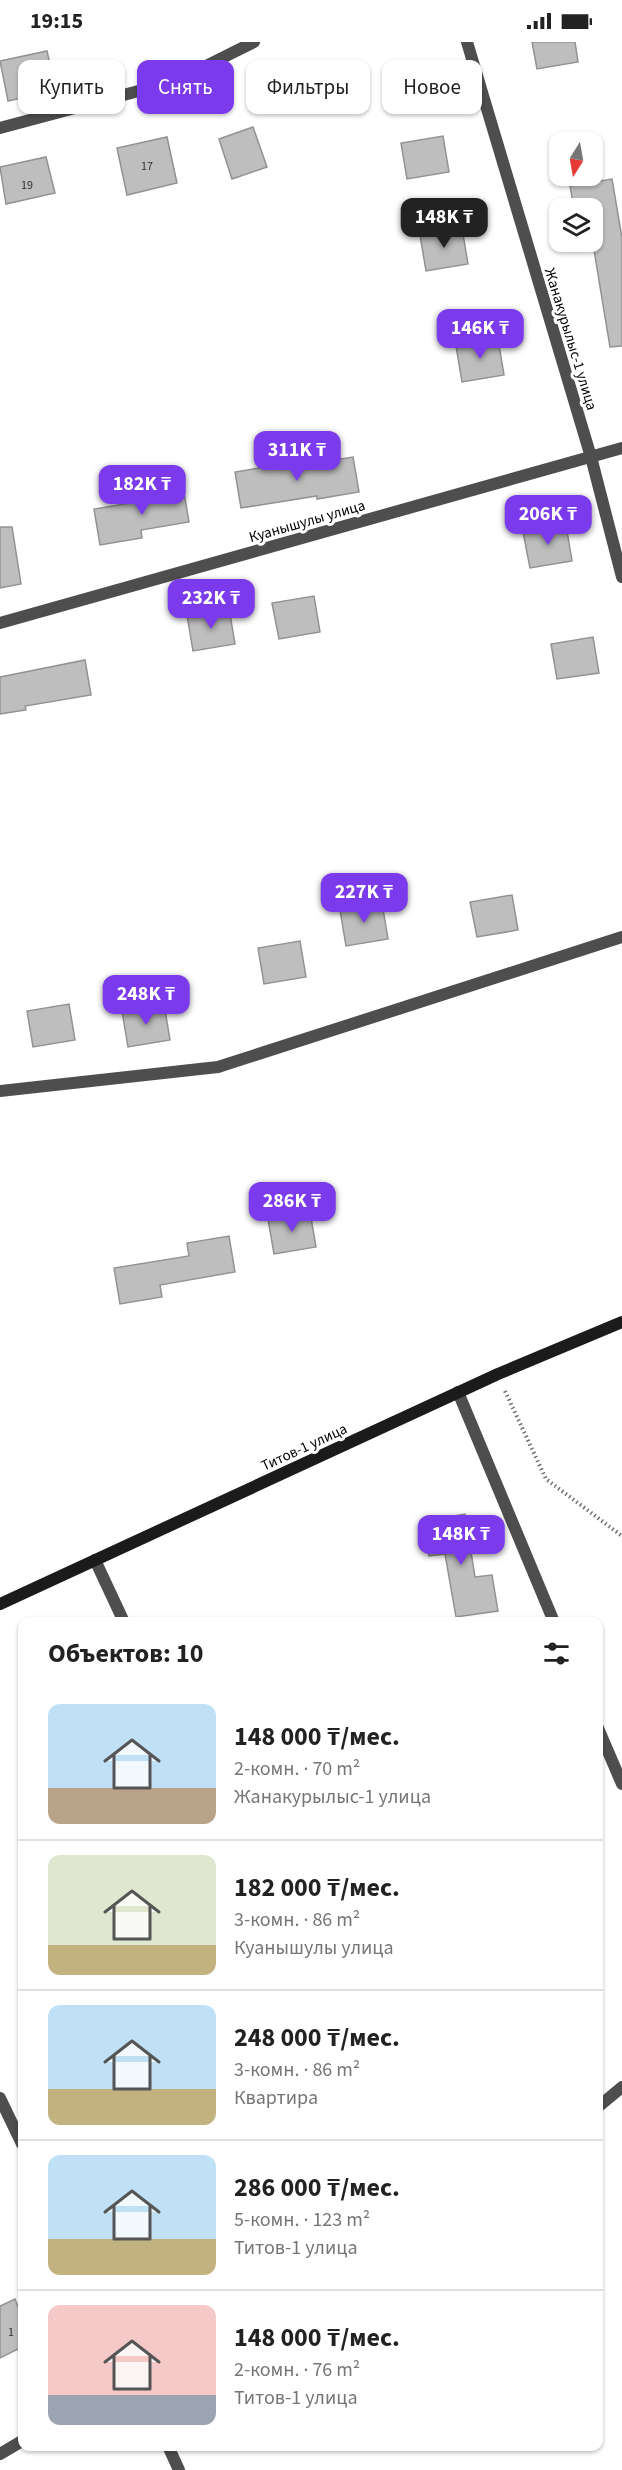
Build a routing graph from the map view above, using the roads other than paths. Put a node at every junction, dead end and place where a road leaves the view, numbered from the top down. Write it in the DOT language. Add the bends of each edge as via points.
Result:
graph roads {
  1 [pos="254,42"];
  2 [pos="467,42"];
  3 [pos="0,128"];
  4 [pos="622,448"];
  5 [pos="591,457"];
  6 [pos="622,577"];
  7 [pos="0,623"];
  8 [pos="622,938"];
  9 [pos="0,1091"];
  10 [pos="622,1322"];
  11 [pos="458,1392"];
  12 [pos="95,1560"];
  13 [pos="1,1601"];
  14 [pos="122,1617"];
  15 [pos="552,1617"];
  16 [pos="603,1740"];
  17 [pos="622,1784"];
  18 [pos="622,2087"];
  19 [pos="0,2098"];
  20 [pos="603,2103"];
  21 [pos="18,2136"];
  22 [pos="18,2443"];
  23 [pos="170,2451"];
  24 [pos="0,2454"];
  25 [pos="179,2470"];
  1 -- 3 [label="street" via="176,81"];
  2 -- 5 [label="street, Жанакурылыс-1 улица"];
  4 -- 5 [label="street, Куанышулы улица"];
  5 -- 6 [label="street, Жанакурылыс-1 улица"];
  5 -- 7 [label="street, Куанышулы улица"];
  8 -- 9 [label="street" via="218,1067"];
  10 -- 11 [label="street, Титов-1 улица"];
  11 -- 12 [label="street, Титов-1 улица"];
  11 -- 15 [label="street"];
  12 -- 13 [label="street, Титов-1 улица"];
  12 -- 14 [label="street"];
  16 -- 17 [label="street"];
  18 -- 20 [label="street"];
  19 -- 21 [label="street"];
  22 -- 24 [label="street"];
  23 -- 25 [label="street"];
}
